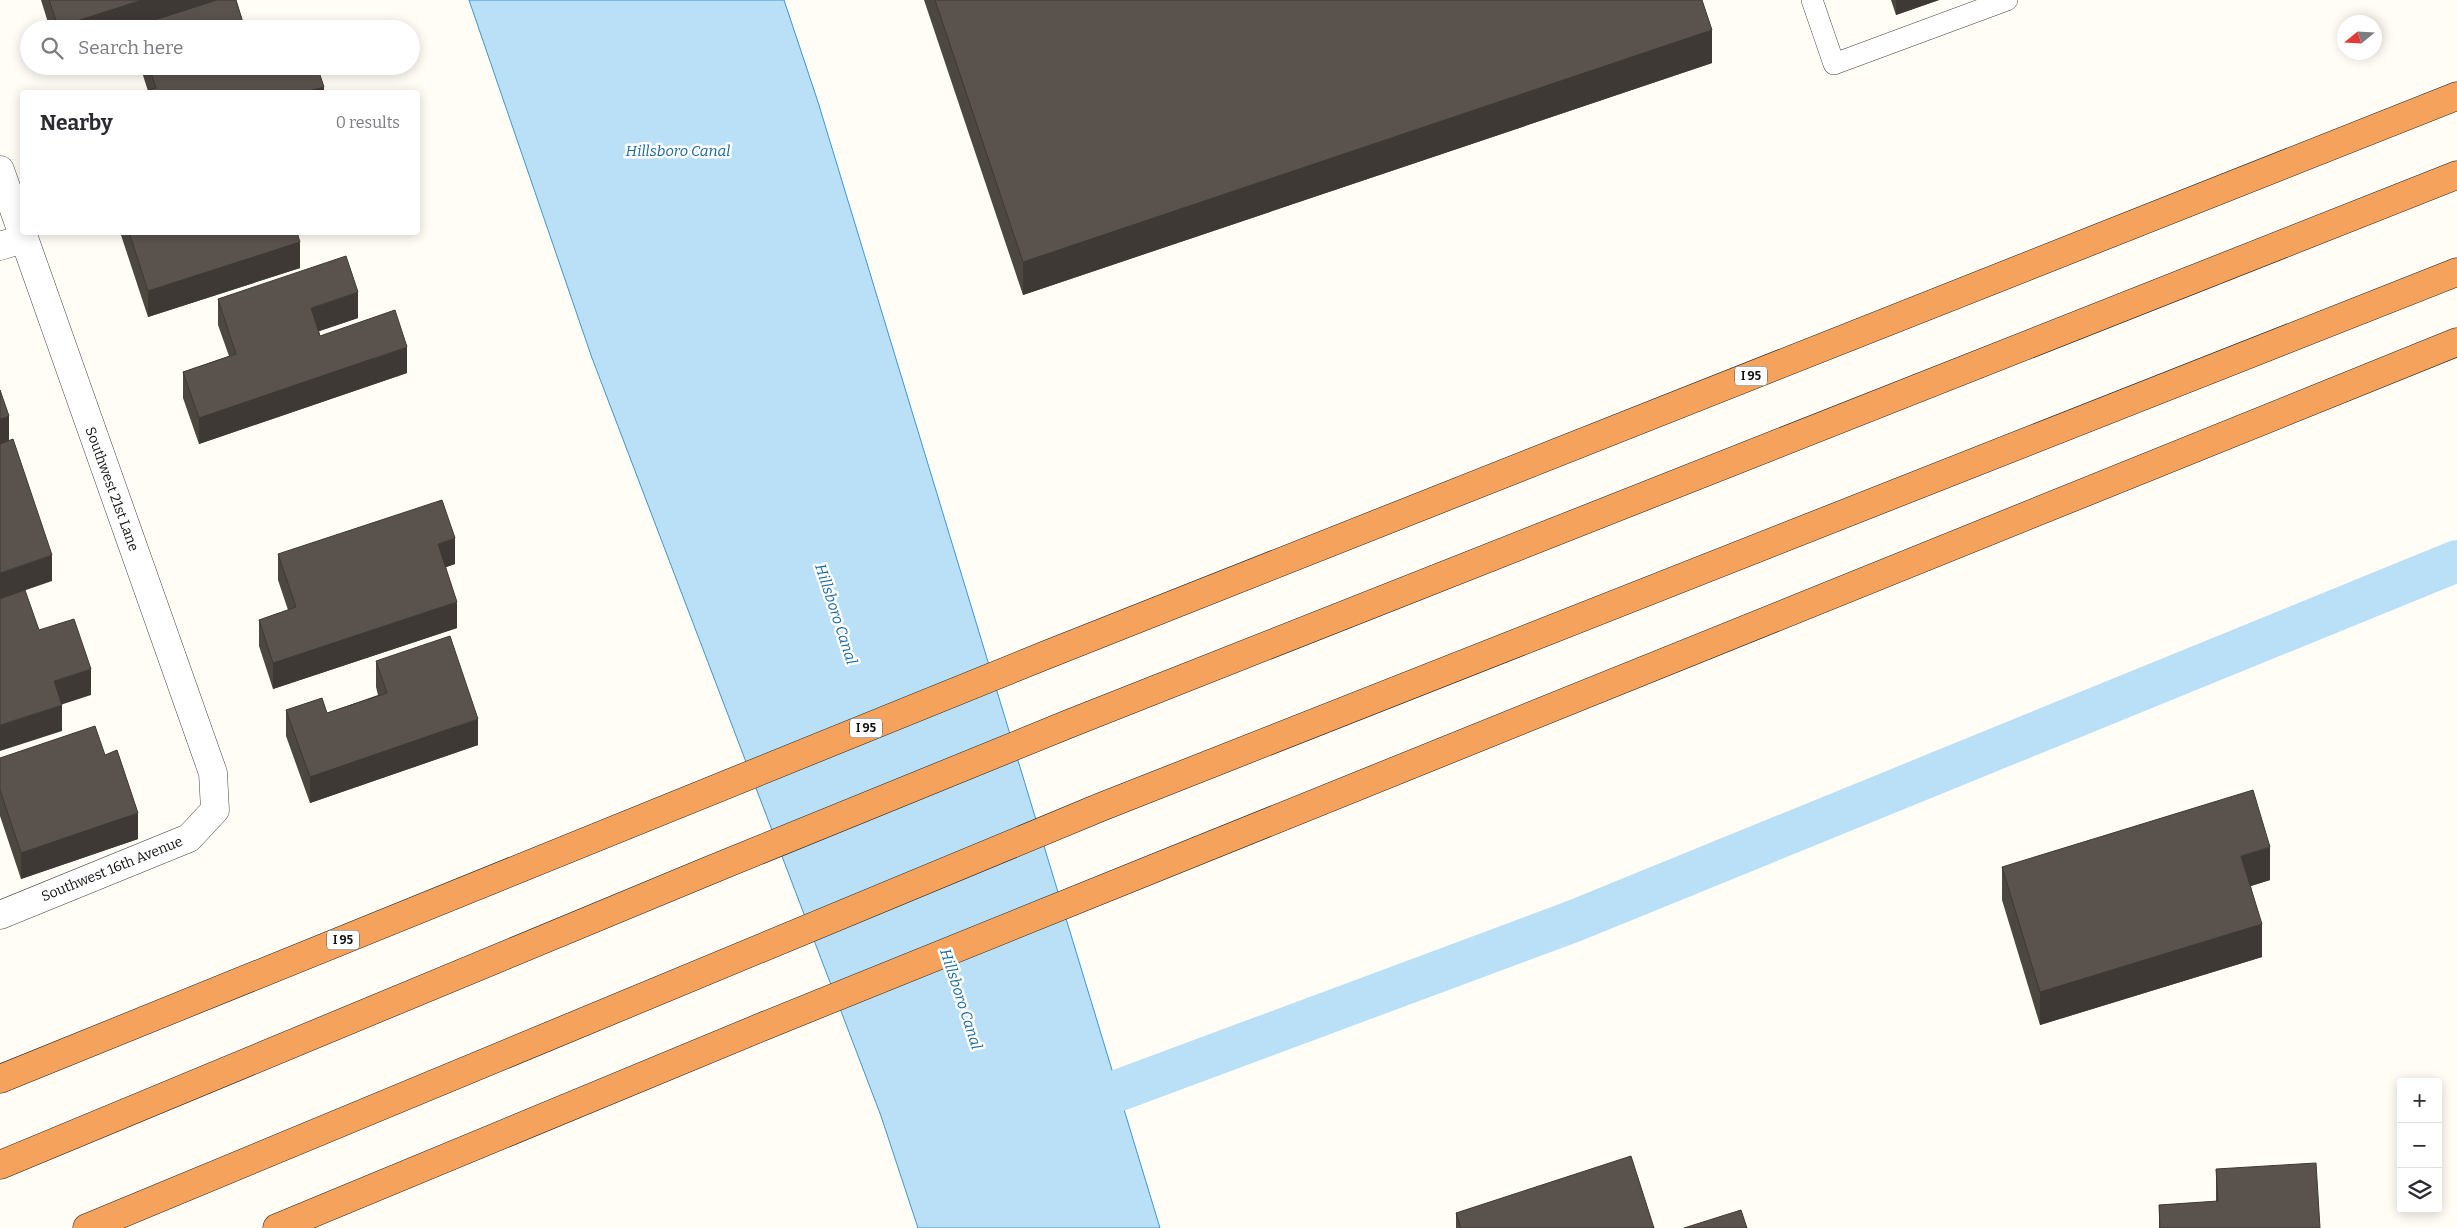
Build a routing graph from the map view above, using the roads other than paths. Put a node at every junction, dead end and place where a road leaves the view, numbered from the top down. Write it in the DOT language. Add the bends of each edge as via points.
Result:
graph roads {
  1 [pos="1812,0"];
  2 [pos="2006,0"];
  3 [pos="2457,96"];
  4 [pos="0,170"];
  5 [pos="2457,175"];
  6 [pos="12,243"];
  7 [pos="2457,272"];
  8 [pos="2457,342"];
  9 [pos="215,810"];
  10 [pos="0,915"];
  11 [pos="0,1079"];
  12 [pos="0,1165"];
  13 [pos="87,1228"];
  14 [pos="276,1228"];
  1 -- 2 [label="lane" via="1834,64"];
  3 -- 11 [label="highway, I 95" via="1046,655"];
  4 -- 6 [label="street, Southwest 21st Lane"];
  5 -- 12 [label="highway" via="1071,723"];
  6 -- 9 [label="street, Southwest 21st Lane" via="213,773"];
  7 -- 13 [label="highway" via="1101,807"];
  8 -- 14 [label="highway" via="764,1026"];
  9 -- 10 [label="street, Southwest 16th Avenue" via="189,838"];
}
